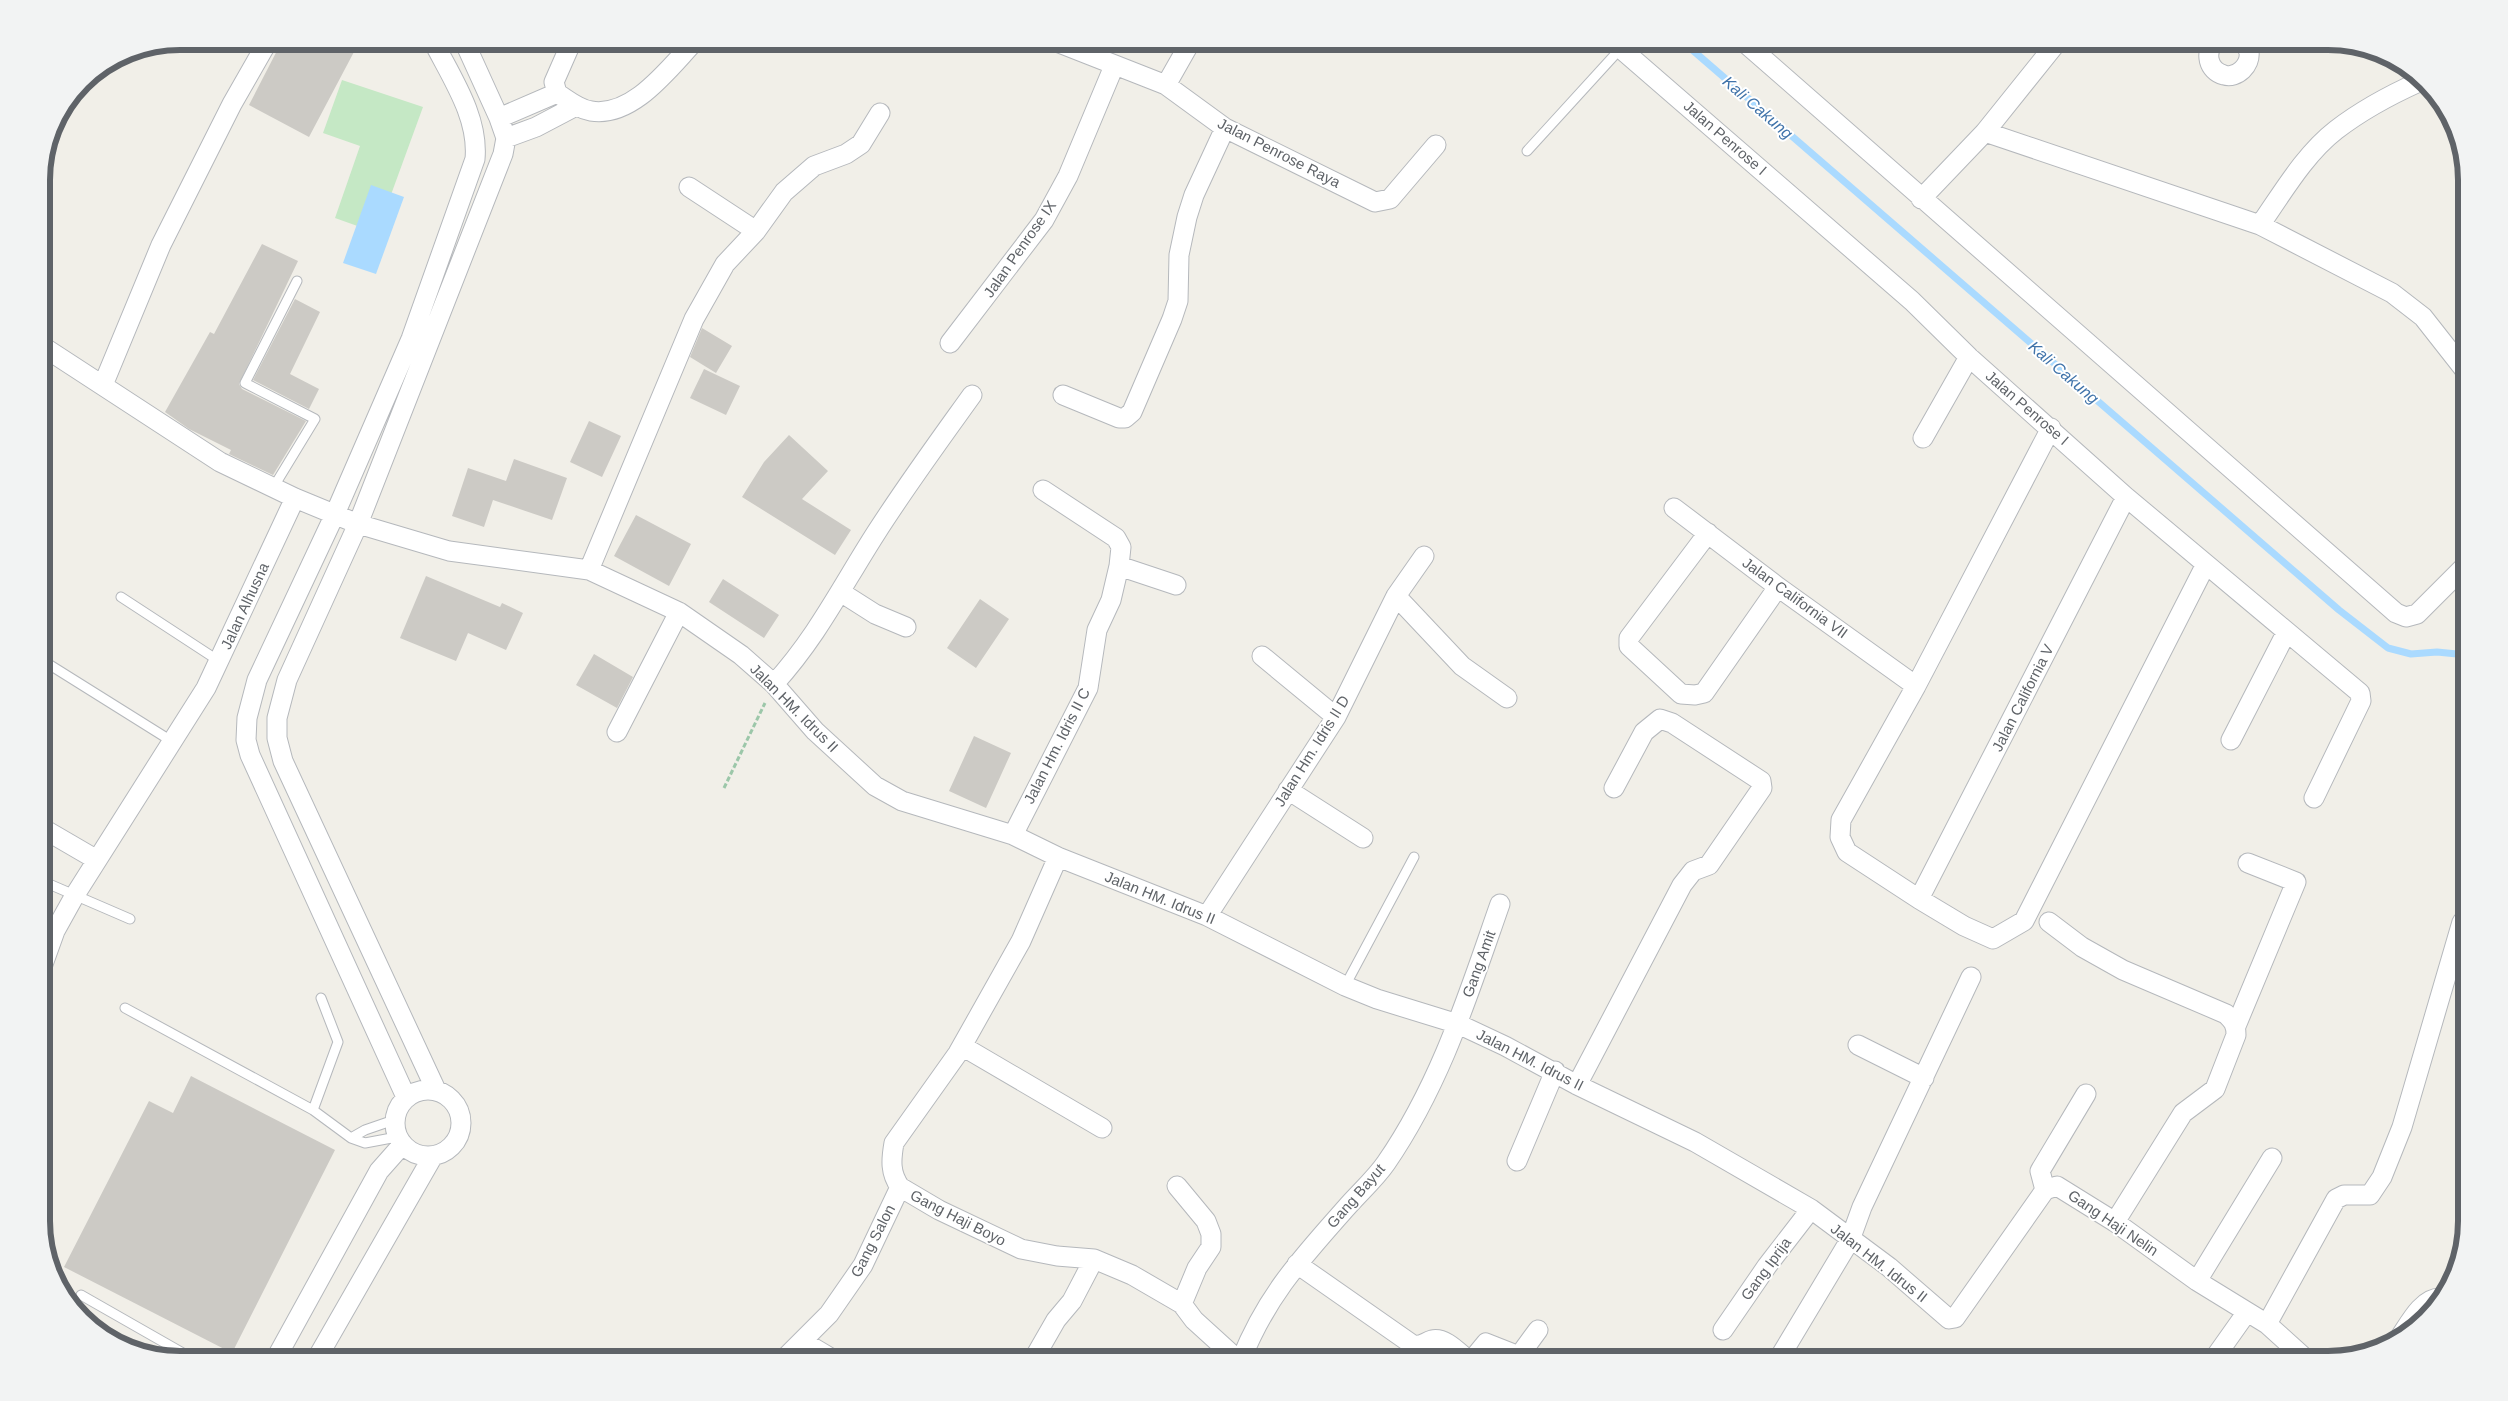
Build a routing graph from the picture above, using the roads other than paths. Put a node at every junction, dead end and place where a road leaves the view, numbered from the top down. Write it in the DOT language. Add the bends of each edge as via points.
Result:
graph roads {
  1 [pos="263,50"];
  2 [pos="437,50"];
  3 [pos="468,50"];
  4 [pos="568,50"];
  5 [pos="686,50"];
  6 [pos="1076,50"];
  7 [pos="1187,50"];
  8 [pos="1612,50"];
  9 [pos="1624,50"];
  10 [pos="1753,50"];
  11 [pos="2051,50"];
  12 [pos="2209,50"];
  13 [pos="2248,50"];
  14 [pos="1114,66"];
  15 [pos="2415,84"];
  16 [pos="1166,85"];
  17 [pos="557,93"];
  18 [pos="576,106"];
  19 [pos="880,113"];
  20 [pos="499,118"];
  21 [pos="1225,128"];
  22 [pos="1985,132"];
  23 [pos="506,138"];
  24 [pos="1436,145"];
  25 [pos="1527,151"];
  26 [pos="689,187"];
  27 [pos="1921,199"];
  28 [pos="2260,225"];
  29 [pos="756,231"];
  30 [pos="297,281"];
  31 [pos="950,343"];
  32 [pos="50,351"];
  33 [pos="1969,357"];
  34 [pos="2458,363"];
  35 [pos="103,385"];
  36 [pos="972,395"];
  37 [pos="1063,395"];
  38 [pos="2051,428"];
  39 [pos="1923,438"];
  40 [pos="272,488"];
  41 [pos="1043,490"];
  42 [pos="2126,497"];
  43 [pos="295,498"];
  44 [pos="1674,508"];
  45 [pos="335,514"];
  46 [pos="358,524"];
  47 [pos="1708,533"];
  48 [pos="1424,556"];
  49 [pos="2206,564"];
  50 [pos="1119,566"];
  51 [pos="589,570"];
  52 [pos="2458,573"];
  53 [pos="1176,585"];
  54 [pos="1778,587"];
  55 [pos="842,593"];
  56 [pos="1396,596"];
  57 [pos="121,597"];
  58 [pos="679,612"];
  59 [pos="906,628"];
  60 [pos="2286,632"];
  61 [pos="1262,656"];
  62 [pos="220,661"];
  63 [pos="50,665"];
  64 [pos="774,684"];
  65 [pos="1916,686"];
  66 [pos="1507,698"];
  67 [pos="1336,717"];
  68 [pos="617,732"];
  69 [pos="2231,740"];
  70 [pos="173,742"];
  71 [pos="1614,788"];
  72 [pos="1288,790"];
  73 [pos="2314,798"];
  74 [pos="50,833"];
  75 [pos="1013,835"];
  76 [pos="1363,838"];
  77 [pos="1058,857"];
  78 [pos="1414,857"];
  79 [pos="97,860"];
  80 [pos="2248,863"];
  81 [pos="50,884"];
  82 [pos="74,895"];
  83 [pos="1919,899"];
  84 [pos="1500,904"];
  85 [pos="1208,916"];
  86 [pos="130,919"];
  87 [pos="2049,922"];
  88 [pos="2458,936"];
  89 [pos="50,947"];
  90 [pos="1971,977"];
  91 [pos="1345,986"];
  92 [pos="321,998"];
  93 [pos="125,1008"];
  94 [pos="1458,1024"];
  95 [pos="2236,1026"];
  96 [pos="1858,1045"];
  97 [pos="962,1046"];
  98 [pos="1554,1071"];
  99 [pos="1924,1078"];
  100 [pos="1577,1085"];
  101 [pos="436,1090"];
  102 [pos="2086,1094"];
  103 [pos="406,1097"];
  104 [pos="313,1110"];
  105 [pos="1102,1128"];
  106 [pos="398,1134"];
  107 [pos="351,1138"];
  108 [pos="433,1156"];
  109 [pos="2272,1158"];
  110 [pos="1516,1161"];
  111 [pos="1177,1186"];
  112 [pos="900,1187"];
  113 [pos="2045,1190"];
  114 [pos="1811,1209"];
  115 [pos="2115,1222"];
  116 [pos="1850,1240"];
  117 [pos="1094,1259"];
  118 [pos="1298,1264"];
  119 [pos="2197,1281"];
  120 [pos="82,1295"];
  121 [pos="2432,1299"];
  122 [pos="1182,1304"];
  123 [pos="2247,1312"];
  124 [pos="2414,1318"];
  125 [pos="2267,1324"];
  126 [pos="1538,1330"];
  127 [pos="1722,1330"];
  128 [pos="802,1341"];
  129 [pos="179,1351"];
  130 [pos="280,1351"];
  131 [pos="321,1351"];
  132 [pos="792,1351"];
  133 [pos="819,1351"];
  134 [pos="1038,1351"];
  135 [pos="1230,1351"];
  136 [pos="1244,1351"];
  137 [pos="1410,1351"];
  138 [pos="1416,1351"];
  139 [pos="1456,1351"];
  140 [pos="1479,1351"];
  141 [pos="1506,1351"];
  142 [pos="1523,1351"];
  143 [pos="1783,1351"];
  144 [pos="2219,1351"];
  145 [pos="2297,1351"];
  1 -- 35 [label="street" via="161,245"];
  2 -- 45 [label="street" via="467,110 475,138 475,159 410,339"];
  3 -- 20 [label="street"];
  4 -- 17 [label="street" via="554,82"];
  5 -- 18 [label="street" via="640,98 604,112"];
  6 -- 14 [label="street, Jalan Penrose Raya"];
  7 -- 16 [label="street"];
  8 -- 25 [label="lane"];
  9 -- 33 [label="street, Jalan Penrose I" via="1912,301"];
  10 -- 27 [label="street"];
  11 -- 22 [label="street"];
  12 -- 13 [label="street" via="2208,58 2214,70 2225,76 2238,74 2246,65"];
  14 -- 16 [label="street, Jalan Penrose Raya"];
  14 -- 31 [label="street, Jalan Penrose IX" via="1068,176 1044,220"];
  15 -- 28 [label="street" via="2384,98 2336,130 2297,172"];
  16 -- 21 [label="street, Jalan Penrose Raya"];
  17 -- 18 [label="street"];
  17 -- 20 [label="street"];
  18 -- 23 [label="street"];
  19 -- 29 [label="street" via="861,144 846,154 814,166 798,179 784,192"];
  20 -- 23 [label="street"];
  21 -- 24 [label="street, Jalan Penrose Raya" via="1375,202 1390,198"];
  21 -- 37 [label="street" via="1187,217 1179,255 1178,301 1132,412 1125,418 1119,418"];
  22 -- 27 [label="street"];
  22 -- 28 [label="street"];
  23 -- 46 [label="street" via="500,164"];
  26 -- 29 [label="street"];
  27 -- 52 [label="street" via="2396,613 2406,617 2417,614"];
  28 -- 34 [label="street" via="2392,293 2423,317"];
  29 -- 51 [label="street" via="725,264 694,320"];
  30 -- 40 [label="lane" via="245,383 314,419"];
  32 -- 35 [label="street"];
  33 -- 38 [label="street, Jalan Penrose I"];
  33 -- 39 [label="street"];
  35 -- 40 [label="street" via="220,462"];
  36 -- 55 [label="street" via="877,533"];
  38 -- 42 [label="street, Jalan Penrose I"];
  38 -- 65 [label="street"];
  40 -- 43 [label="street"];
  41 -- 50 [label="street, Jalan Hm. Idris II C" via="1116,538 1121,547"];
  42 -- 49 [label="street, Jalan Penrose I"];
  42 -- 83 [label="street, Jalan California V"];
  43 -- 45 [label="street, Jalan HM. Idrus II"];
  43 -- 62 [label="street, Jalan Alhusna"];
  44 -- 47 [label="street, Jalan California VII"];
  45 -- 46 [label="street, Jalan HM. Idrus II"];
  45 -- 103 [label="street" via="257,680 246,718 246,740"];
  46 -- 51 [label="street, Jalan HM. Idrus II" via="449,551"];
  46 -- 101 [label="street" via="287,680 277,718 277,738 283,761"];
  47 -- 54 [label="street, Jalan California VII"];
  47 -- 54 [label="street" via="1628,638 1629,646 1681,694 1704,692"];
  48 -- 56 [label="street, Jalan Hm. Idris II D"];
  49 -- 60 [label="street, Jalan Penrose I"];
  49 -- 83 [label="street" via="2024,921 1993,939"];
  50 -- 53 [label="street"];
  50 -- 75 [label="street, Jalan Hm. Idris II C" via="1111,600 1097,630 1088,688"];
  51 -- 58 [label="street, Jalan HM. Idrus II"];
  54 -- 65 [label="street, Jalan California VII"];
  55 -- 59 [label="street" via="875,614"];
  55 -- 64 [label="street" via="800,656"];
  56 -- 66 [label="street" via="1462,666"];
  56 -- 67 [label="street, Jalan Hm. Idris II D"];
  57 -- 62 [label="lane"];
  58 -- 64 [label="street, Jalan HM. Idrus II" via="741,655"];
  58 -- 68 [label="street"];
  60 -- 69 [label="street"];
  60 -- 73 [label="street, Jalan Penrose I" via="2360,693 2361,701"];
  61 -- 67 [label="street"];
  62 -- 70 [label="street, Jalan Alhusna"];
  63 -- 70 [label="lane"];
  64 -- 75 [label="street, Jalan HM. Idrus II" via="815,731 875,786 902,801"];
  65 -- 83 [label="street" via="1841,820 1840,837 1847,852"];
  67 -- 72 [label="street, Jalan Hm. Idris II D"];
  70 -- 79 [label="street, Jalan Alhusna"];
  71 -- 100 [label="street" via="1644,732 1660,719 1672,723 1761,781 1762,788 1709,865 1693,871 1682,885"];
  72 -- 76 [label="street"];
  72 -- 85 [label="street, Jalan Hm. Idris II D"];
  74 -- 79 [label="street"];
  75 -- 77 [label="street, Jalan HM. Idrus II"];
  77 -- 85 [label="street, Jalan HM. Idrus II"];
  77 -- 97 [label="street, Gang Haji Boyo" via="1021,941"];
  78 -- 91 [label="lane"];
  79 -- 82 [label="street, Jalan Alhusna"];
  80 -- 95 [label="street" via="2296,882"];
  81 -- 82 [label="lane"];
  82 -- 86 [label="lane"];
  82 -- 89 [label="street, Jalan Alhusna"];
  84 -- 94 [label="street, Gang Amit"];
  85 -- 91 [label="street, Jalan HM. Idrus II"];
  87 -- 95 [label="street" via="2114,966 2226,1014"];
  88 -- 125 [label="street" via="2402,1127 2382,1177 2370,1195 2344,1195 2336,1199"];
  90 -- 99 [label="street"];
  91 -- 94 [label="street, Jalan HM. Idrus II"];
  92 -- 104 [label="lane" via="338,1042"];
  93 -- 104 [label="lane"];
  94 -- 98 [label="street, Jalan HM. Idrus II"];
  94 -- 118 [label="street, Gang Bayut" via="1428,1093 1385,1164"];
  95 -- 115 [label="street" via="2236,1034 2215,1089 2182,1113"];
  96 -- 99 [label="street"];
  97 -- 105 [label="street"];
  97 -- 112 [label="street, Gang Haji Boyo" via="894,1143 893,1177"];
  98 -- 100 [label="street, Jalan HM. Idrus II"];
  98 -- 110 [label="street"];
  99 -- 116 [label="street" via="1862,1207"];
  100 -- 114 [label="street, Jalan HM. Idrus II" via="1695,1142"];
  101 -- 103 [label="street" via="415,1092"];
  101 -- 108 [label="street" via="456,1106 460,1130 450,1147"];
  102 -- 113 [label="street" via="2040,1172"];
  103 -- 106 [label="street" via="398,1107"];
  104 -- 107 [label="lane"];
  106 -- 107 [label="lane" via="365,1143"];
  106 -- 107 [label="lane" via="365,1130"];
  106 -- 108 [label="street" via="416,1155"];
  106 -- 130 [label="street"];
  108 -- 131 [label="street"];
  109 -- 119 [label="street"];
  111 -- 122 [label="street" via="1206,1221 1211,1234 1211,1247"];
  112 -- 117 [label="street, Gang Haji Boyo" via="939,1210 1021,1249"];
  112 -- 128 [label="street, Gang Salon" via="864,1265 829,1314"];
  113 -- 115 [label="street, Gang Haji Nelin" via="2057,1186"];
  113 -- 116 [label="street, Jalan HM. Idrus II" via="1955,1318 1949,1319 1889,1267"];
  114 -- 116 [label="street, Jalan HM. Idrus II"];
  114 -- 127 [label="street, Gang Iprija"];
  115 -- 119 [label="street, Gang Haji Nelin"];
  116 -- 143 [label="street"];
  117 -- 122 [label="street, Gang Haji Boyo" via="1132,1275"];
  117 -- 134 [label="street" via="1072,1301 1056,1320"];
  118 -- 136 [label="street, Gang Bayut" via="1268,1304"];
  118 -- 137 [label="street"];
  119 -- 123 [label="street, Gang Haji Nelin"];
  120 -- 129 [label="lane"];
  121 -- 124 [label="street"];
  122 -- 135 [label="street, Gang Haji Boyo" via="1194,1320"];
  123 -- 125 [label="street, Gang Haji Nelin"];
  123 -- 144 [label="street"];
  125 -- 145 [label="street, Gang Haji Nelin"];
  126 -- 142 [label="street"];
  128 -- 132 [label="street, Gang Salon"];
  128 -- 133 [label="street"];
  138 -- 139 [label="street" via="1431,1340 1443,1342"];
  140 -- 141 [label="street" via="1486,1343"];
}
